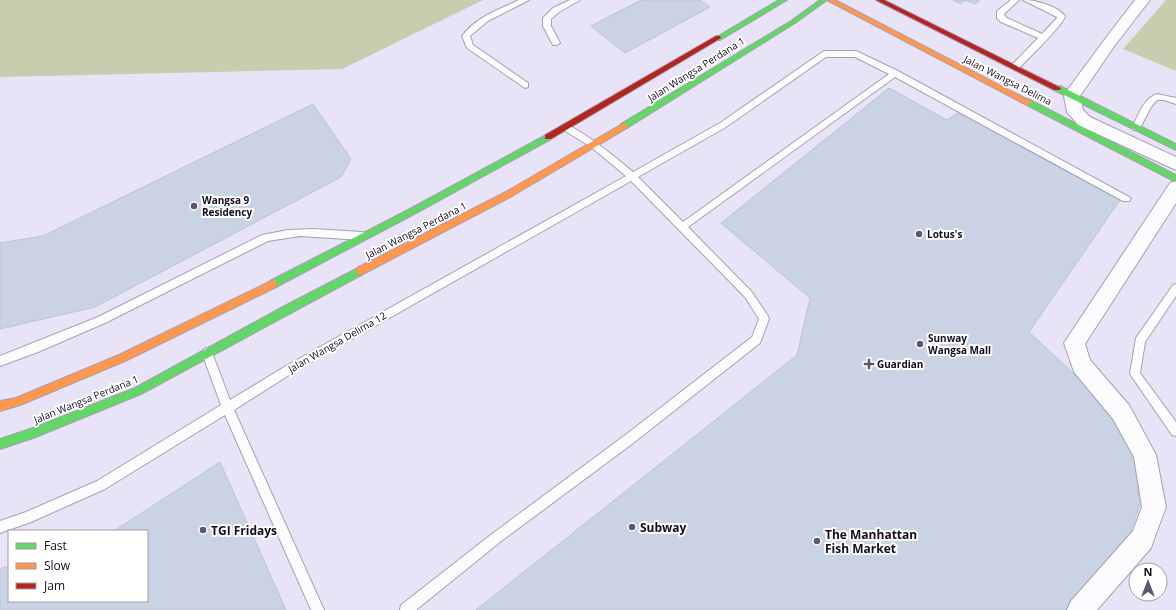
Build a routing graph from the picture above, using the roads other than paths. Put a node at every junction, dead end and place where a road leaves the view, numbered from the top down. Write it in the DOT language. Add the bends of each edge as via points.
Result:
graph roads {
  1 [pos="525,0"];
  2 [pos="576,0"];
  3 [pos="784,0"];
  4 [pos="824,0"];
  5 [pos="830,0"];
  6 [pos="879,0"];
  7 [pos="891,0"];
  8 [pos="1015,0"];
  9 [pos="1027,0"];
  10 [pos="1047,0"];
  11 [pos="1143,0"];
  12 [pos="775,3"];
  13 [pos="1041,6"];
  14 [pos="846,18"];
  15 [pos="814,19"];
  16 [pos="916,19"];
  17 [pos="793,22"];
  18 [pos="889,31"];
  19 [pos="1044,38"];
  20 [pos="556,43"];
  21 [pos="1015,68"];
  22 [pos="895,73"];
  23 [pos="525,85"];
  24 [pos="1072,96"];
  25 [pos="1176,101"];
  26 [pos="565,127"];
  27 [pos="1136,128"];
  28 [pos="594,145"];
  29 [pos="1176,147"];
  30 [pos="1176,164"];
  31 [pos="631,175"];
  32 [pos="1176,178"];
  33 [pos="1176,188"];
  34 [pos="1126,199"];
  35 [pos="682,227"];
  36 [pos="364,236"];
  37 [pos="1176,288"];
  38 [pos="207,353"];
  39 [pos="0,362"];
  40 [pos="0,406"];
  41 [pos="228,409"];
  42 [pos="1176,431"];
  43 [pos="33,433"];
  44 [pos="0,444"];
  45 [pos="0,451"];
  46 [pos="0,527"];
  47 [pos="318,610"];
  48 [pos="406,610"];
  49 [pos="1080,610"];
  1 -- 23 [label="lane" via="479,22 466,36 470,46"];
  2 -- 20 [label="lane" via="556,10 547,18 547,26"];
  3 -- 12 [label="street, Jalan Wangsa Perdana 1"];
  4 -- 17 [label="street, Jalan Wangsa Perdana 1"];
  5 -- 18 [label="street, Jalan Wangsa Delima"];
  6 -- 16 [label="street, Jalan Wangsa Delima"];
  7 -- 16 [label="street"];
  8 -- 19 [label="lane" via="1000,13 1000,16"];
  9 -- 13 [label="lane"];
  10 -- 13 [label="lane"];
  11 -- 24 [label="street"];
  12 -- 26 [label="street, Jalan Wangsa Perdana 1"];
  13 -- 19 [label="lane" via="1061,16"];
  14 -- 18 [label="street"];
  15 -- 17 [label="street"];
  16 -- 21 [label="street, Jalan Wangsa Delima"];
  17 -- 28 [label="street, Jalan Wangsa Perdana 1"];
  18 -- 32 [label="street, Jalan Wangsa Delima"];
  19 -- 21 [label="lane"];
  21 -- 24 [label="street, Jalan Wangsa Delima"];
  22 -- 31 [label="lane, Jalan Wangsa Delima 12" via="856,54 824,54 722,125"];
  22 -- 34 [label="lane, Jalan Wangsa Delima 12"];
  22 -- 35 [label="lane"];
  24 -- 27 [label="street, Jalan Wangsa Delima"];
  24 -- 30 [label="street" via="1075,112 1084,121"];
  25 -- 27 [label="lane" via="1162,97 1151,99"];
  26 -- 28 [label="lane"];
  26 -- 36 [label="street, Jalan Wangsa Perdana 1"];
  27 -- 29 [label="street, Jalan Wangsa Delima"];
  28 -- 31 [label="lane"];
  28 -- 38 [label="street, Jalan Wangsa Perdana 1" via="509,194"];
  31 -- 35 [label="lane"];
  31 -- 41 [label="lane, Jalan Wangsa Delima 12" via="297,365"];
  33 -- 49 [label="street" via="1074,343 1081,365 1121,412 1145,455 1154,507 1142,539"];
  35 -- 48 [label="lane" via="748,294 764,319 756,340 628,440 496,538"];
  36 -- 39 [label="lane" via="288,233 270,236 91,324 39,348"];
  36 -- 40 [label="street, Jalan Wangsa Perdana 1" via="252,295 122,358 17,402"];
  37 -- 42 [label="lane" via="1140,341 1135,374"];
  38 -- 41 [label="lane"];
  38 -- 43 [label="street, Jalan Wangsa Perdana 1" via="138,391"];
  41 -- 46 [label="lane, Jalan Wangsa Delima 12" via="101,485 27,518"];
  41 -- 47 [label="lane"];
  43 -- 44 [label="street, Jalan Wangsa Perdana 1"];
  43 -- 45 [label="street"];
}
